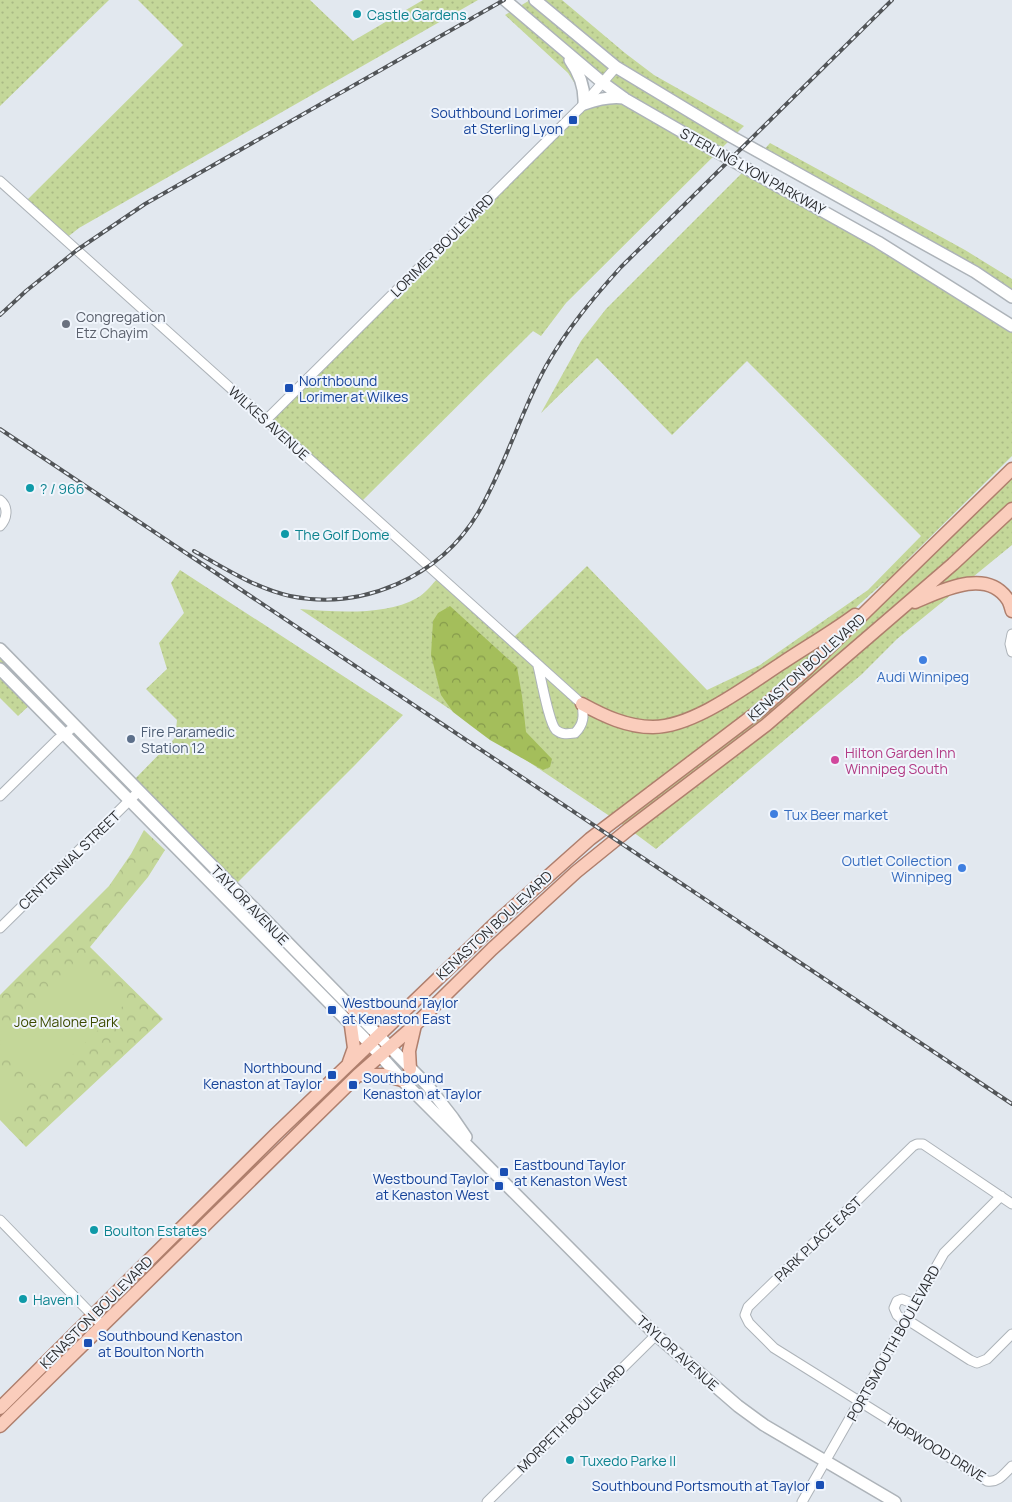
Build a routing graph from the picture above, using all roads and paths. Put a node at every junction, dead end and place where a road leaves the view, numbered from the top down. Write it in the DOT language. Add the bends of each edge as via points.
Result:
graph roads {
  1 [pos="505,0"];
  2 [pos="535,0"];
  3 [pos="565,52"];
  4 [pos="616,68"];
  5 [pos="603,83"];
  6 [pos="625,98"];
  7 [pos="584,104"];
  8 [pos="0,181"];
  9 [pos="1012,297"];
  10 [pos="1012,326"];
  11 [pos="266,420"];
  12 [pos="1012,469"];
  13 [pos="0,500"];
  14 [pos="1012,509"];
  15 [pos="0,526"];
  16 [pos="897,583"];
  17 [pos="903,607"];
  18 [pos="1012,611"];
  19 [pos="1012,634"];
  20 [pos="0,649"];
  21 [pos="1012,652"];
  22 [pos="538,666"];
  23 [pos="0,669"];
  24 [pos="582,704"];
  25 [pos="75,726"];
  26 [pos="64,734"];
  27 [pos="139,792"];
  28 [pos="0,796"];
  29 [pos="129,801"];
  30 [pos="0,928"];
  31 [pos="354,1010"];
  32 [pos="404,1010"];
  33 [pos="414,1025"];
  34 [pos="351,1026"];
  35 [pos="374,1040"];
  36 [pos="385,1051"];
  37 [pos="348,1064"];
  38 [pos="410,1069"];
  39 [pos="358,1076"];
  40 [pos="402,1080"];
  41 [pos="490,1168"];
  42 [pos="1001,1196"];
  43 [pos="1012,1204"];
  44 [pos="0,1220"];
  45 [pos="914,1304"];
  46 [pos="94,1316"];
  47 [pos="905,1320"];
  48 [pos="103,1326"];
  49 [pos="656,1334"];
  50 [pos="1012,1334"];
  51 [pos="860,1402"];
  52 [pos="0,1408"];
  53 [pos="0,1426"];
  54 [pos="826,1461"];
  55 [pos="1012,1466"];
  56 [pos="487,1502"];
  57 [pos="802,1502"];
  58 [pos="896,1502"];
  1 -- 3 [label="main road, STERLING LYON PARKWAY"];
  2 -- 4 [label="main road, STERLING LYON PARKWAY"];
  3 -- 5 [label="main road, STERLING LYON PARKWAY"];
  3 -- 7 [label="main road" via="583,84"];
  4 -- 5 [label="street, LORIMER BOULEVARD"];
  4 -- 9 [label="main road, STERLING LYON PARKWAY" via="732,137 975,272"];
  5 -- 6 [label="main road, STERLING LYON PARKWAY"];
  5 -- 7 [label="street, LORIMER BOULEVARD"];
  6 -- 7 [label="main road" via="614,96"];
  6 -- 10 [label="main road, STERLING LYON PARKWAY" via="878,242"];
  7 -- 11 [label="street, LORIMER BOULEVARD"];
  8 -- 11 [label="street, WILKES AVENUE"];
  11 -- 22 [label="street, WILKES AVENUE"];
  12 -- 16 [label="main road, KENASTON BOULEVARD"];
  13 -- 15 [label="street" via="6,519"];
  14 -- 17 [label="main road, KENASTON BOULEVARD"];
  16 -- 24 [label="main road" via="844,623 723,701 674,724 637,726 608,718"];
  16 -- 32 [label="main road, KENASTON BOULEVARD" via="760,710 562,862"];
  17 -- 18 [label="main road" via="940,591 974,583 998,590 1008,600"];
  17 -- 33 [label="main road, KENASTON BOULEVARD" via="766,726 576,872"];
  19 -- 21 [label="street"];
  20 -- 25 [label="main road, TAYLOR AVENUE"];
  22 -- 24 [label="street, WILKES AVENUE"];
  22 -- 24 [label="street" via="551,719 557,730 575,733 583,719"];
  23 -- 26 [label="main road, TAYLOR AVENUE"];
  25 -- 26 [label="street"];
  25 -- 27 [label="main road, TAYLOR AVENUE"];
  26 -- 28 [label="street"];
  26 -- 29 [label="main road, TAYLOR AVENUE"];
  27 -- 29 [label="street, CENTENNIAL STREET"];
  27 -- 31 [label="main road, TAYLOR AVENUE"];
  29 -- 30 [label="street, CENTENNIAL STREET"];
  29 -- 34 [label="main road, TAYLOR AVENUE"];
  31 -- 32 [label="main road" via="378,1015"];
  31 -- 35 [label="main road, TAYLOR AVENUE"];
  32 -- 35 [label="main road, KENASTON BOULEVARD"];
  33 -- 36 [label="main road, KENASTON BOULEVARD"];
  33 -- 38 [label="main road" via="409,1051"];
  34 -- 35 [label="main road, TAYLOR AVENUE"];
  34 -- 37 [label="main road" via="354,1048"];
  35 -- 36 [label="main road, TAYLOR AVENUE"];
  35 -- 37 [label="main road, KENASTON BOULEVARD"];
  36 -- 38 [label="main road, TAYLOR AVENUE"];
  36 -- 39 [label="main road, KENASTON BOULEVARD"];
  36 -- 40 [label="main road, TAYLOR AVENUE"];
  37 -- 46 [label="main road, KENASTON BOULEVARD"];
  38 -- 41 [label="main road, TAYLOR AVENUE" via="437,1097"];
  39 -- 40 [label="main road" via="384,1075"];
  39 -- 48 [label="main road, KENASTON BOULEVARD"];
  40 -- 41 [label="main road, TAYLOR AVENUE"];
  41 -- 49 [label="main road, TAYLOR AVENUE"];
  42 -- 43 [label="street, PARK PLACE EAST"];
  42 -- 45 [label="street, PORTSMOUTH BOULEVARD" via="944,1253"];
  42 -- 51 [label="street, PARK PLACE EAST" via="924,1144 917,1144 748,1307 745,1315 748,1323 774,1348"];
  44 -- 46 [label="street"];
  45 -- 47 [label="street, PORTSMOUTH BOULEVARD"];
  45 -- 47 [label="street" via="902,1299 897,1301 894,1308 897,1315"];
  46 -- 48 [label="street"];
  46 -- 52 [label="main road, KENASTON BOULEVARD"];
  47 -- 50 [label="street" via="977,1363 987,1359"];
  47 -- 51 [label="street, PORTSMOUTH BOULEVARD"];
  48 -- 53 [label="main road, KENASTON BOULEVARD"];
  49 -- 54 [label="main road, TAYLOR AVENUE" via="738,1406"];
  49 -- 56 [label="street, MORPETH BOULEVARD"];
  51 -- 54 [label="street, PORTSMOUTH BOULEVARD"];
  51 -- 55 [label="street, HOPWOOD DRIVE" via="987,1481 999,1479"];
  54 -- 57 [label="street, PORTSMOUTH BOULEVARD"];
  54 -- 58 [label="main road, TAYLOR AVENUE"];
}
